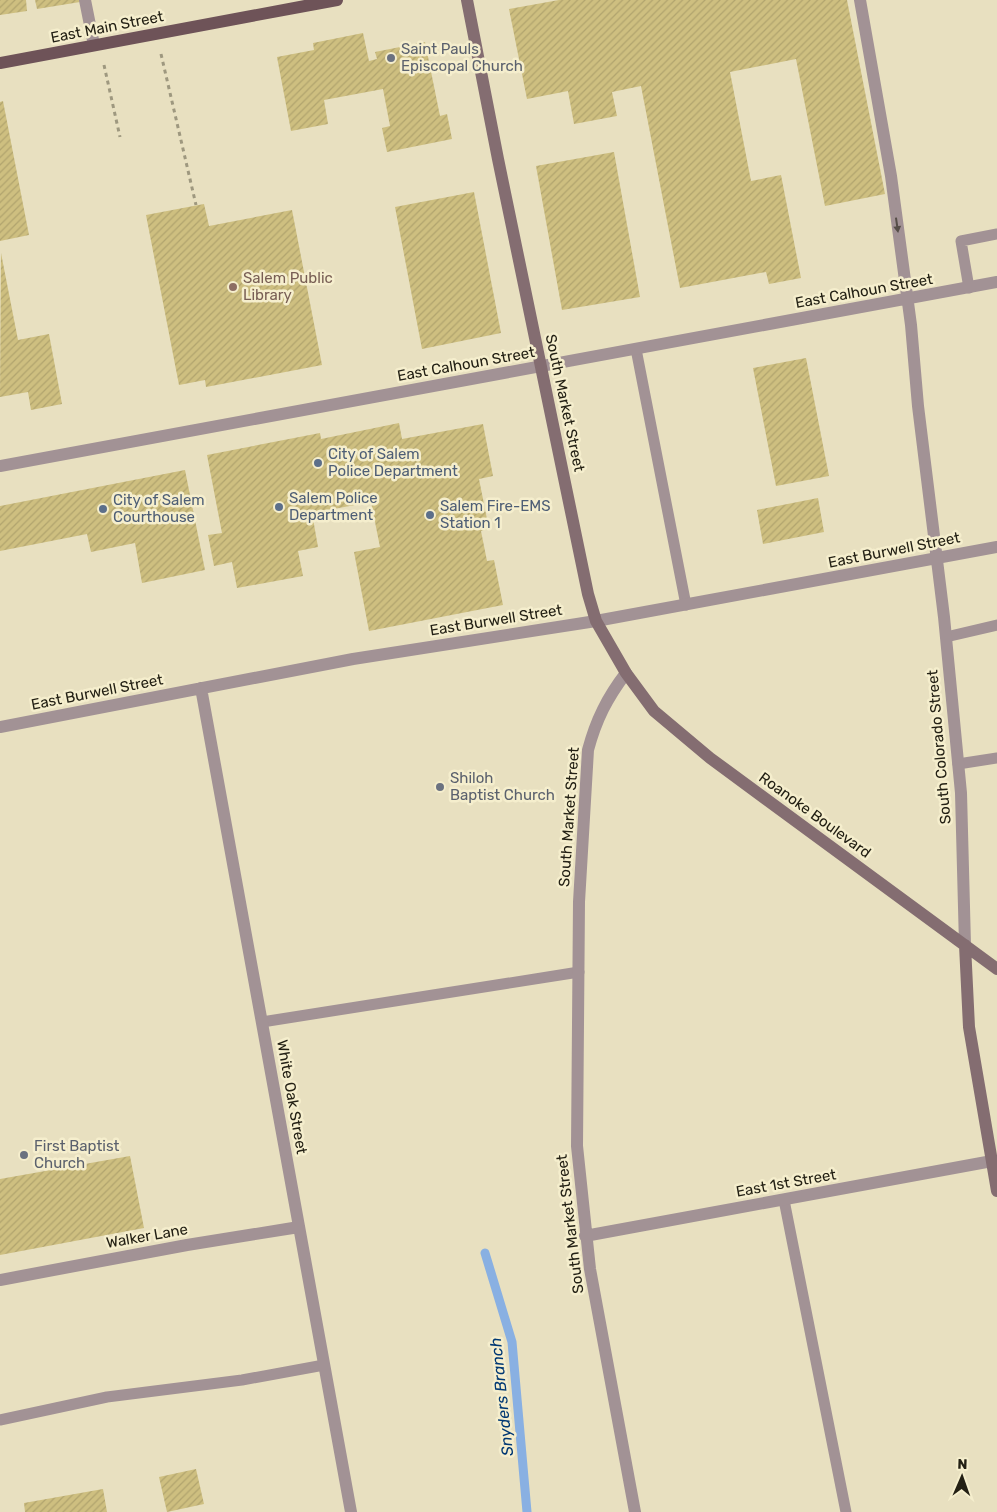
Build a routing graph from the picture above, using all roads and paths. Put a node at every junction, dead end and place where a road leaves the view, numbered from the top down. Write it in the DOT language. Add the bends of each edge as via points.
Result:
graph roads {
  1 [pos="85,0"];
  2 [pos="337,0"];
  3 [pos="467,0"];
  4 [pos="860,0"];
  5 [pos="157,34"];
  6 [pos="97,45"];
  7 [pos="0,63"];
  8 [pos="120,137"];
  9 [pos="196,205"];
  10 [pos="997,234"];
  11 [pos="997,282"];
  12 [pos="969,288"];
  13 [pos="907,300"];
  14 [pos="636,349"];
  15 [pos="542,367"];
  16 [pos="0,466"];
  17 [pos="997,547"];
  18 [pos="937,559"];
  19 [pos="686,604"];
  20 [pos="596,621"];
  21 [pos="997,625"];
  22 [pos="946,637"];
  23 [pos="626,673"];
  24 [pos="201,688"];
  25 [pos="0,727"];
  26 [pos="997,758"];
  27 [pos="958,764"];
  28 [pos="965,945"];
  29 [pos="997,969"];
  30 [pos="579,972"];
  31 [pos="262,1022"];
  32 [pos="992,1161"];
  33 [pos="997,1191"];
  34 [pos="784,1200"];
  35 [pos="300,1227"];
  36 [pos="585,1236"];
  37 [pos="0,1280"];
  38 [pos="324,1365"];
  39 [pos="0,1420"];
  40 [pos="351,1512"];
  41 [pos="635,1512"];
  42 [pos="846,1512"];
  1 -- 6 [label="street"];
  2 -- 5 [label="main road, East Main Street"];
  3 -- 15 [label="street, South Market Street"];
  4 -- 13 [label="street, South Colorado Street, one-way" via="891,176"];
  5 -- 6 [label="main road, East Main Street"];
  5 -- 9 [label="path"];
  6 -- 7 [label="main road, East Main Street"];
  6 -- 8 [label="path"];
  10 -- 12 [label="lane" via="961,241"];
  11 -- 12 [label="street, East Calhoun Street"];
  12 -- 13 [label="street, East Calhoun Street"];
  13 -- 14 [label="street, East Calhoun Street"];
  13 -- 18 [label="street, South Colorado Street"];
  14 -- 15 [label="street, East Calhoun Street"];
  14 -- 19 [label="lane"];
  15 -- 16 [label="street, East Calhoun Street"];
  15 -- 20 [label="street, South Market Street"];
  17 -- 18 [label="street, East Burwell Street"];
  18 -- 19 [label="street, East Burwell Street"];
  18 -- 22 [label="street, South Colorado Street"];
  19 -- 20 [label="street, East Burwell Street"];
  20 -- 23 [label="street, South Market Street"];
  20 -- 24 [label="street, East Burwell Street" via="354,659"];
  21 -- 22 [label="lane"];
  22 -- 27 [label="street, South Colorado Street"];
  23 -- 28 [label="street, Roanoke Boulevard" via="654,711 710,758"];
  23 -- 30 [label="street, South Market Street" via="611,693 594,726 588,750 579,902"];
  24 -- 25 [label="street, East Burwell Street"];
  24 -- 31 [label="street, White Oak Street"];
  26 -- 27 [label="lane"];
  27 -- 28 [label="street, South Colorado Street"];
  28 -- 29 [label="street, Roanoke Boulevard"];
  28 -- 32 [label="street, South Colorado Street" via="969,1027"];
  30 -- 31 [label="lane"];
  30 -- 36 [label="street, South Market Street" via="577,1146"];
  31 -- 35 [label="street, White Oak Street"];
  32 -- 33 [label="street, South Colorado Street"];
  32 -- 34 [label="street, East 1st Street"];
  34 -- 36 [label="street, East 1st Street"];
  34 -- 42 [label="lane"];
  35 -- 37 [label="street, Walker Lane"];
  35 -- 38 [label="street, White Oak Street"];
  36 -- 41 [label="street, South Market Street"];
  38 -- 39 [label="lane" via="242,1380 107,1397"];
  38 -- 40 [label="street, White Oak Street"];
}
